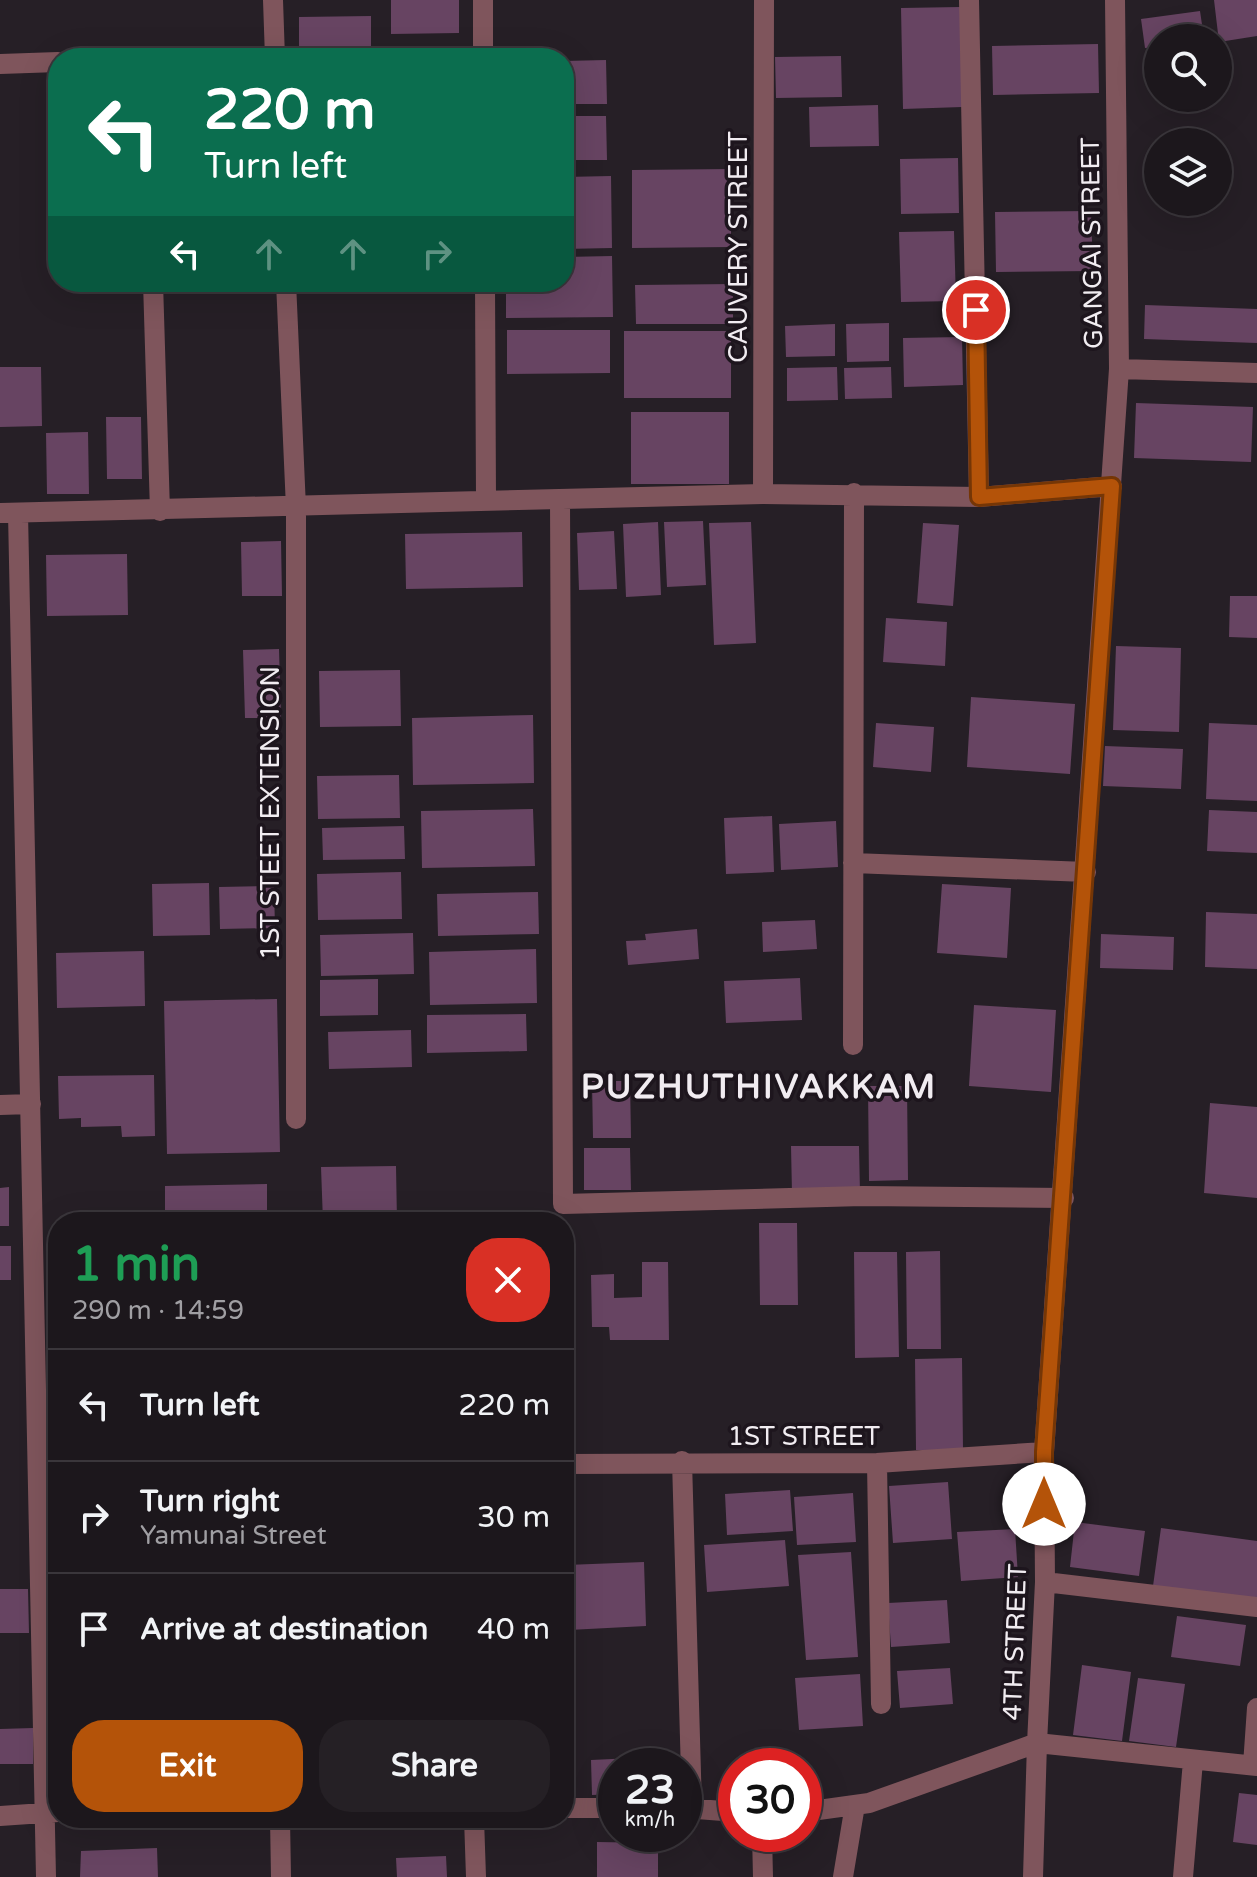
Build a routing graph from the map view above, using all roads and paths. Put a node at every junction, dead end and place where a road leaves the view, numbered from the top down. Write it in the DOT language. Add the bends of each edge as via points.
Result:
graph roads {
  1 [pos="273,0"];
  2 [pos="483,0"];
  3 [pos="764,0"];
  4 [pos="969,0"];
  5 [pos="1115,0"];
  6 [pos="275,48"];
  7 [pos="483,48"];
  8 [pos="48,62"];
  9 [pos="0,64"];
  10 [pos="153,292"];
  11 [pos="286,292"];
  12 [pos="485,292"];
  13 [pos="1119,369"];
  14 [pos="1257,373"];
  15 [pos="1112,486"];
  16 [pos="854,493"];
  17 [pos="763,494"];
  18 [pos="979,497"];
  19 [pos="560,499"];
  20 [pos="486,500"];
  21 [pos="296,508"];
  22 [pos="160,511"];
  23 [pos="9,513"];
  24 [pos="853,863"];
  25 [pos="1086,872"];
  26 [pos="853,1045"];
  27 [pos="31,1104"];
  28 [pos="0,1105"];
  29 [pos="296,1119"];
  30 [pos="1064,1198"];
  31 [pos="1044,1452"];
  32 [pos="682,1461"];
  33 [pos="877,1463"];
  34 [pos="574,1464"];
  35 [pos="48,1466"];
  36 [pos="1045,1582"];
  37 [pos="1257,1607"];
  38 [pos="881,1704"];
  39 [pos="1257,1708"];
  40 [pos="1037,1743"];
  41 [pos="687,1748"];
  42 [pos="1193,1761"];
  43 [pos="1255,1765"];
  44 [pos="855,1805"];
  45 [pos="574,1808"];
  46 [pos="598,1808"];
  47 [pos="822,1810"];
  48 [pos="48,1812"];
  49 [pos="0,1816"];
  50 [pos="50,1828"];
  51 [pos="280,1828"];
  52 [pos="474,1828"];
  53 [pos="762,1852"];
  54 [pos="46,1877"];
  55 [pos="281,1877"];
  56 [pos="476,1877"];
  57 [pos="763,1877"];
  58 [pos="843,1877"];
  59 [pos="1033,1877"];
  60 [pos="1183,1877"];
  1 -- 6 [label="street"];
  2 -- 7 [label="street"];
  3 -- 17 [label="street, CAUVERY STREET"];
  4 -- 18 [label="street"];
  5 -- 13 [label="street, GANGAI STREET"];
  8 -- 9 [label="street"];
  10 -- 22 [label="street"];
  11 -- 21 [label="street, 1ST STEET EXTENSION"];
  12 -- 20 [label="street"];
  13 -- 14 [label="street"];
  13 -- 15 [label="street, GANGAI STREET"];
  15 -- 18 [label="street"];
  15 -- 25 [label="street, 4TH STREET"];
  16 -- 17 [label="street"];
  16 -- 18 [label="street"];
  16 -- 24 [label="street"];
  17 -- 19 [label="street"];
  19 -- 20 [label="street"];
  19 -- 30 [label="street" via="563,1204 863,1196"];
  20 -- 21 [label="street"];
  21 -- 22 [label="street"];
  21 -- 29 [label="street, 1ST STEET EXTENSION"];
  22 -- 23 [label="street"];
  23 -- 27 [label="street"];
  24 -- 25 [label="street"];
  24 -- 26 [label="street"];
  25 -- 30 [label="street, 4TH STREET"];
  27 -- 28 [label="street"];
  27 -- 35 [label="street"];
  30 -- 31 [label="street, 4TH STREET"];
  31 -- 33 [label="street, 1ST STREET"];
  31 -- 36 [label="street, 4TH STREET"];
  32 -- 33 [label="street, 1ST STREET"];
  32 -- 34 [label="street, 1ST STREET"];
  32 -- 41 [label="street"];
  33 -- 38 [label="street"];
  36 -- 37 [label="street"];
  36 -- 40 [label="street, 4TH STREET"];
  39 -- 43 [label="street"];
  40 -- 42 [label="street"];
  40 -- 44 [label="street, 4TH STREET"];
  40 -- 59 [label="street"];
  42 -- 43 [label="street"];
  42 -- 60 [label="street"];
  44 -- 47 [label="street, 4TH STREET"];
  44 -- 58 [label="street"];
  45 -- 46 [label="street"];
  48 -- 49 [label="street"];
  50 -- 54 [label="street"];
  51 -- 55 [label="street"];
  52 -- 56 [label="street"];
  53 -- 57 [label="street"];
}
